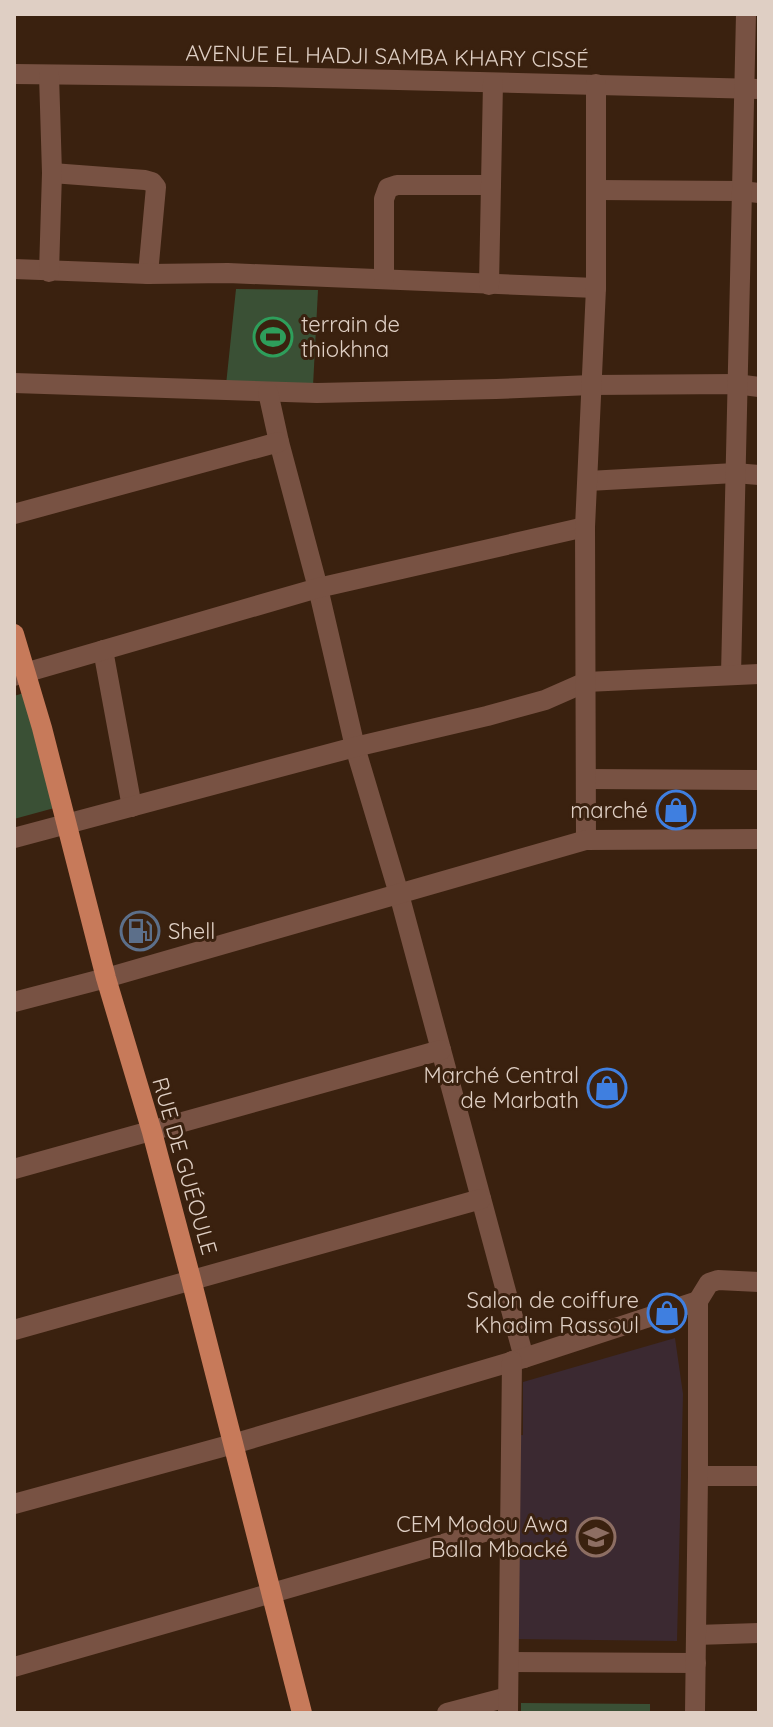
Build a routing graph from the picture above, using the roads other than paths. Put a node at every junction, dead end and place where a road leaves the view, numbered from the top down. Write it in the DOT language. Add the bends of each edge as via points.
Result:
graph roads {
  1 [pos="746,14"];
  2 [pos="14,74"];
  3 [pos="49,75"];
  4 [pos="493,83"];
  5 [pos="596,84"];
  6 [pos="752,89"];
  7 [pos="52,173"];
  8 [pos="491,185"];
  9 [pos="597,190"];
  10 [pos="750,192"];
  11 [pos="14,269"];
  12 [pos="49,272"];
  13 [pos="148,274"];
  14 [pos="384,279"];
  15 [pos="750,284"];
  16 [pos="489,285"];
  17 [pos="596,288"];
  18 [pos="14,383"];
  19 [pos="736,384"];
  20 [pos="591,385"];
  21 [pos="759,387"];
  22 [pos="268,392"];
  23 [pos="279,442"];
  24 [pos="735,473"];
  25 [pos="759,475"];
  26 [pos="588,481"];
  27 [pos="14,514"];
  28 [pos="585,527"];
  29 [pos="318,588"];
  30 [pos="14,634"];
  31 [pos="103,650"];
  32 [pos="20,674"];
  33 [pos="759,674"];
  34 [pos="731,675"];
  35 [pos="586,682"];
  36 [pos="355,747"];
  37 [pos="586,779"];
  38 [pos="759,780"];
  39 [pos="132,807"];
  40 [pos="66,824"];
  41 [pos="14,838"];
  42 [pos="759,839"];
  43 [pos="586,840"];
  44 [pos="399,894"];
  45 [pos="106,978"];
  46 [pos="14,1002"];
  47 [pos="441,1050"];
  48 [pos="152,1132"];
  49 [pos="14,1169"];
  50 [pos="481,1199"];
  51 [pos="191,1279"];
  52 [pos="759,1282"];
  53 [pos="703,1292"];
  54 [pos="14,1330"];
  55 [pos="518,1360"];
  56 [pos="233,1444"];
  57 [pos="698,1476"];
  58 [pos="759,1476"];
  59 [pos="14,1504"];
  60 [pos="509,1525"];
  61 [pos="272,1594"];
  62 [pos="759,1633"];
  63 [pos="696,1635"];
  64 [pos="509,1662"];
  65 [pos="696,1663"];
  66 [pos="14,1667"];
  67 [pos="508,1705"];
  68 [pos="302,1713"];
  69 [pos="447,1713"];
  70 [pos="695,1713"];
  1 -- 6 [label="street"];
  2 -- 3 [label="street, AVENUE EL HADJI SAMBA KHARY CISSÉ"];
  3 -- 4 [label="street, AVENUE EL HADJI SAMBA KHARY CISSÉ"];
  3 -- 7 [label="street"];
  4 -- 5 [label="street, AVENUE EL HADJI SAMBA KHARY CISSÉ"];
  4 -- 8 [label="street"];
  5 -- 6 [label="street, AVENUE EL HADJI SAMBA KHARY CISSÉ"];
  5 -- 9 [label="street"];
  6 -- 10 [label="street"];
  7 -- 12 [label="street"];
  7 -- 13 [label="street" via="152,182 156,187"];
  8 -- 14 [label="street" via="388,188"];
  8 -- 16 [label="street"];
  9 -- 10 [label="street"];
  9 -- 17 [label="street"];
  10 -- 15 [label="street"];
  11 -- 12 [label="street"];
  12 -- 13 [label="street"];
  13 -- 14 [label="street"];
  14 -- 16 [label="street"];
  15 -- 19 [label="street"];
  16 -- 17 [label="street"];
  17 -- 20 [label="street"];
  18 -- 22 [label="street"];
  19 -- 20 [label="street"];
  19 -- 21 [label="street"];
  19 -- 24 [label="street"];
  20 -- 22 [label="street"];
  20 -- 26 [label="street"];
  22 -- 23 [label="street"];
  23 -- 27 [label="street"];
  23 -- 29 [label="street"];
  24 -- 25 [label="street"];
  24 -- 26 [label="street"];
  24 -- 34 [label="street"];
  26 -- 28 [label="street"];
  28 -- 29 [label="street"];
  28 -- 35 [label="street"];
  29 -- 31 [label="street"];
  29 -- 36 [label="street"];
  30 -- 32 [label="main road, RUE DE GUÉOULE"];
  31 -- 32 [label="street"];
  31 -- 39 [label="street"];
  32 -- 40 [label="main road, RUE DE GUÉOULE" via="42,728"];
  33 -- 34 [label="street"];
  34 -- 35 [label="street"];
  35 -- 36 [label="street" via="545,700"];
  35 -- 37 [label="street"];
  36 -- 39 [label="street"];
  36 -- 44 [label="street"];
  37 -- 38 [label="street"];
  37 -- 43 [label="street"];
  39 -- 40 [label="street"];
  40 -- 41 [label="street"];
  40 -- 45 [label="main road, RUE DE GUÉOULE"];
  42 -- 43 [label="street"];
  43 -- 44 [label="street"];
  44 -- 45 [label="street"];
  44 -- 47 [label="street"];
  45 -- 46 [label="street"];
  45 -- 48 [label="main road, RUE DE GUÉOULE"];
  47 -- 48 [label="street"];
  47 -- 50 [label="street"];
  48 -- 49 [label="street"];
  48 -- 51 [label="main road, RUE DE GUÉOULE"];
  50 -- 51 [label="street"];
  50 -- 55 [label="street"];
  51 -- 54 [label="street"];
  51 -- 56 [label="main road, RUE DE GUÉOULE"];
  52 -- 53 [label="street" via="718,1280"];
  53 -- 55 [label="street"];
  53 -- 57 [label="street"];
  55 -- 56 [label="street"];
  55 -- 60 [label="street"];
  56 -- 59 [label="street"];
  56 -- 61 [label="main road, RUE DE GUÉOULE"];
  57 -- 58 [label="street"];
  57 -- 63 [label="street"];
  60 -- 61 [label="street"];
  60 -- 64 [label="street"];
  61 -- 66 [label="street"];
  61 -- 68 [label="main road, RUE DE GUÉOULE"];
  62 -- 63 [label="street"];
  63 -- 65 [label="street"];
  64 -- 65 [label="street"];
  64 -- 67 [label="street"];
  65 -- 70 [label="street"];
  67 -- 69 [label="street"];
}
